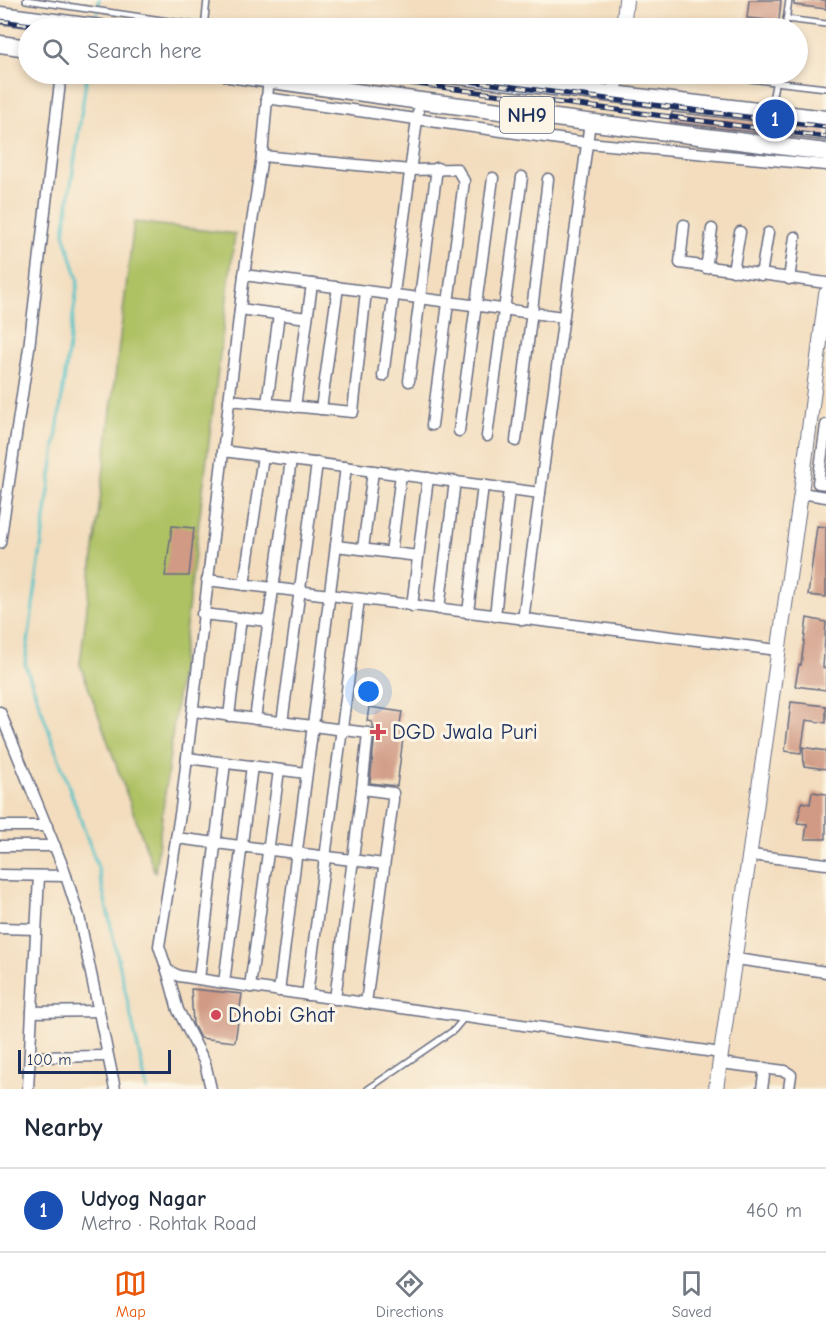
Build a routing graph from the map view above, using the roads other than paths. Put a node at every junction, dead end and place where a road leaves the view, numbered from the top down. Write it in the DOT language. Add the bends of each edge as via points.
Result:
graph roads {
  1 [pos="26,0"];
  2 [pos="207,0"];
  3 [pos="626,0"];
  4 [pos="789,0"];
  5 [pos="0,15"];
  6 [pos="23,18"];
  7 [pos="133,18"];
  8 [pos="205,18"];
  9 [pos="624,18"];
  10 [pos="786,18"];
  11 [pos="808,22"];
  12 [pos="826,24"];
  13 [pos="0,44"];
  14 [pos="18,47"];
  15 [pos="60,84"];
  16 [pos="268,84"];
  17 [pos="317,84"];
  18 [pos="528,84"];
  19 [pos="616,84"];
  20 [pos="776,84"];
  21 [pos="793,84"];
  22 [pos="826,88"];
  23 [pos="614,94"];
  24 [pos="266,99"];
  25 [pos="418,101"];
  26 [pos="770,112"];
  27 [pos="418,119"];
  28 [pos="826,119"];
  29 [pos="590,123"];
  30 [pos="588,143"];
  31 [pos="826,153"];
  32 [pos="262,156"];
  33 [pos="826,165"];
  34 [pos="438,168"];
  35 [pos="411,170"];
  36 [pos="522,177"];
  37 [pos="493,178"];
  38 [pos="548,179"];
  39 [pos="684,225"];
  40 [pos="712,229"];
  41 [pos="740,232"];
  42 [pos="768,233"];
  43 [pos="795,237"];
  44 [pos="706,268"];
  45 [pos="733,272"];
  46 [pos="244,275"];
  47 [pos="761,275"];
  48 [pos="789,279"];
  49 [pos="312,284"];
  50 [pos="826,284"];
  51 [pos="338,287"];
  52 [pos="366,291"];
  53 [pos="393,294"];
  54 [pos="826,294"];
  55 [pos="421,298"];
  56 [pos="448,302"];
  57 [pos="476,305"];
  58 [pos="240,309"];
  59 [pos="504,309"];
  60 [pos="532,312"];
  61 [pos="279,314"];
  62 [pos="563,317"];
  63 [pos="307,318"];
  64 [pos="383,376"];
  65 [pos="410,381"];
  66 [pos="229,400"];
  67 [pos="267,404"];
  68 [pos="295,406"];
  69 [pos="321,409"];
  70 [pos="432,425"];
  71 [pos="826,425"];
  72 [pos="459,431"];
  73 [pos="487,436"];
  74 [pos="516,441"];
  75 [pos="223,451"];
  76 [pos="263,456"];
  77 [pos="291,460"];
  78 [pos="317,464"];
  79 [pos="346,467"];
  80 [pos="373,471"];
  81 [pos="401,474"];
  82 [pos="428,478"];
  83 [pos="455,481"];
  84 [pos="826,484"];
  85 [pos="483,485"];
  86 [pos="509,489"];
  87 [pos="540,493"];
  88 [pos="801,493"];
  89 [pos="826,497"];
  90 [pos="0,543"];
  91 [pos="336,546"];
  92 [pos="363,549"];
  93 [pos="391,553"];
  94 [pos="418,556"];
  95 [pos="207,580"];
  96 [pos="244,585"];
  97 [pos="272,588"];
  98 [pos="300,592"];
  99 [pos="330,595"];
  100 [pos="359,599"];
  101 [pos="412,606"];
  102 [pos="439,609"];
  103 [pos="468,613"];
  104 [pos="202,614"];
  105 [pos="495,616"];
  106 [pos="242,618"];
  107 [pos="523,620"];
  108 [pos="268,621"];
  109 [pos="778,650"];
  110 [pos="193,711"];
  111 [pos="0,712"];
  112 [pos="229,716"];
  113 [pos="255,719"];
  114 [pos="282,723"];
  115 [pos="311,726"];
  116 [pos="340,730"];
  117 [pos="187,759"];
  118 [pos="225,763"];
  119 [pos="252,766"];
  120 [pos="279,770"];
  121 [pos="306,773"];
  122 [pos="362,789"];
  123 [pos="0,826"];
  124 [pos="47,826"];
  125 [pos="176,838"];
  126 [pos="214,842"];
  127 [pos="241,845"];
  128 [pos="0,846"];
  129 [pos="55,846"];
  130 [pos="268,849"];
  131 [pos="297,853"];
  132 [pos="751,855"];
  133 [pos="325,856"];
  134 [pos="352,860"];
  135 [pos="384,864"];
  136 [pos="826,864"];
  137 [pos="0,875"];
  138 [pos="39,876"];
  139 [pos="66,876"];
  140 [pos="0,928"];
  141 [pos="36,929"];
  142 [pos="736,959"];
  143 [pos="167,970"];
  144 [pos="826,972"];
  145 [pos="199,979"];
  146 [pos="224,983"];
  147 [pos="250,987"];
  148 [pos="279,991"];
  149 [pos="307,995"];
  150 [pos="335,999"];
  151 [pos="366,1004"];
  152 [pos="99,1011"];
  153 [pos="32,1012"];
  154 [pos="465,1017"];
  155 [pos="30,1056"];
  156 [pos="107,1056"];
  157 [pos="720,1058"];
  158 [pos="765,1068"];
  159 [pos="28,1089"];
  160 [pos="115,1089"];
  161 [pos="212,1089"];
  162 [pos="368,1089"];
  163 [pos="716,1089"];
  164 [pos="762,1089"];
  165 [pos="789,1089"];
  1 -- 7 [label="lane"];
  2 -- 8 [label="lane"];
  3 -- 9 [label="street"];
  4 -- 10 [label="lane"];
  5 -- 6 [label="highway"];
  11 -- 12 [label="lane"];
  13 -- 14 [label="highway"];
  15 -- 90 [label="street" via="29,348"];
  16 -- 24 [label="street"];
  17 -- 25 [label="highway, NH9"];
  18 -- 23 [label="highway, NH9"];
  19 -- 23 [label="street"];
  20 -- 26 [label="lane"];
  21 -- 22 [label="lane"];
  23 -- 26 [label="highway, NH9"];
  24 -- 27 [label="street"];
  24 -- 32 [label="street"];
  25 -- 27 [label="street"];
  25 -- 29 [label="highway, NH9"];
  26 -- 28 [label="highway, NH9"];
  27 -- 30 [label="street"];
  27 -- 35 [label="street"];
  29 -- 30 [label="street"];
  29 -- 31 [label="highway, NH9"];
  30 -- 33 [label="street"];
  30 -- 62 [label="street"];
  32 -- 35 [label="street"];
  32 -- 46 [label="street"];
  34 -- 35 [label="street"];
  34 -- 55 [label="street"];
  34 -- 56 [label="street" via="457,169 464,181"];
  35 -- 53 [label="street"];
  36 -- 59 [label="street"];
  37 -- 57 [label="street"];
  38 -- 60 [label="street"];
  39 -- 44 [label="street" via="680,263"];
  40 -- 44 [label="street"];
  41 -- 45 [label="street"];
  42 -- 47 [label="street"];
  43 -- 48 [label="street"];
  44 -- 45 [label="street"];
  45 -- 47 [label="street"];
  46 -- 49 [label="street"];
  46 -- 58 [label="street"];
  47 -- 48 [label="street"];
  48 -- 50 [label="street"];
  49 -- 51 [label="street"];
  49 -- 63 [label="street"];
  51 -- 52 [label="street"];
  51 -- 69 [label="street"];
  52 -- 53 [label="street"];
  52 -- 69 [label="street" via="352,412"];
  53 -- 55 [label="street"];
  53 -- 64 [label="street"];
  54 -- 88 [label="street"];
  55 -- 56 [label="street"];
  55 -- 65 [label="street"];
  56 -- 57 [label="street"];
  56 -- 70 [label="street"];
  57 -- 59 [label="street"];
  57 -- 72 [label="street"];
  58 -- 61 [label="street"];
  58 -- 66 [label="street"];
  59 -- 60 [label="street"];
  59 -- 73 [label="street"];
  60 -- 62 [label="street"];
  60 -- 74 [label="street"];
  61 -- 63 [label="street"];
  61 -- 67 [label="street"];
  62 -- 87 [label="street"];
  63 -- 68 [label="street"];
  66 -- 67 [label="street"];
  66 -- 75 [label="street"];
  67 -- 68 [label="street"];
  68 -- 69 [label="street"];
  71 -- 84 [label="street" via="818,483"];
  75 -- 76 [label="street"];
  75 -- 95 [label="street"];
  76 -- 77 [label="street"];
  76 -- 96 [label="street"];
  77 -- 78 [label="street"];
  77 -- 97 [label="street"];
  78 -- 79 [label="street"];
  78 -- 98 [label="street"];
  79 -- 80 [label="street"];
  79 -- 91 [label="street"];
  80 -- 81 [label="street"];
  80 -- 92 [label="street"];
  81 -- 82 [label="street"];
  81 -- 93 [label="street"];
  82 -- 83 [label="street"];
  82 -- 94 [label="street"];
  83 -- 85 [label="street"];
  83 -- 102 [label="street"];
  85 -- 86 [label="street"];
  85 -- 103 [label="street"];
  86 -- 87 [label="street"];
  86 -- 105 [label="street"];
  87 -- 107 [label="street"];
  88 -- 89 [label="street"];
  88 -- 109 [label="street"];
  91 -- 92 [label="street"];
  91 -- 99 [label="street"];
  92 -- 93 [label="street"];
  93 -- 94 [label="street"];
  94 -- 101 [label="street"];
  95 -- 96 [label="street"];
  95 -- 104 [label="street"];
  96 -- 97 [label="street"];
  97 -- 98 [label="street"];
  97 -- 108 [label="street"];
  98 -- 99 [label="street"];
  98 -- 114 [label="street"];
  99 -- 100 [label="street"];
  99 -- 115 [label="street"];
  100 -- 101 [label="street"];
  100 -- 116 [label="street"];
  101 -- 102 [label="street"];
  102 -- 103 [label="street"];
  103 -- 105 [label="street"];
  104 -- 106 [label="street"];
  104 -- 110 [label="street"];
  105 -- 107 [label="street"];
  106 -- 108 [label="street"];
  106 -- 112 [label="street"];
  107 -- 109 [label="street"];
  108 -- 113 [label="street"];
  109 -- 132 [label="street"];
  110 -- 112 [label="street"];
  110 -- 117 [label="street"];
  111 -- 124 [label="street"];
  112 -- 113 [label="street"];
  113 -- 114 [label="street"];
  114 -- 115 [label="street"];
  115 -- 116 [label="street"];
  115 -- 121 [label="street"];
  116 -- 122 [label="street" via="368,733"];
  116 -- 133 [label="street"];
  117 -- 118 [label="street"];
  117 -- 125 [label="street"];
  118 -- 119 [label="street"];
  118 -- 126 [label="street"];
  119 -- 120 [label="street"];
  119 -- 127 [label="street"];
  120 -- 121 [label="street"];
  120 -- 130 [label="street"];
  121 -- 131 [label="street"];
  122 -- 134 [label="street"];
  122 -- 135 [label="street" via="393,793"];
  123 -- 124 [label="street"];
  124 -- 129 [label="street"];
  125 -- 126 [label="street"];
  125 -- 143 [label="street" via="159,946"];
  126 -- 127 [label="street"];
  126 -- 145 [label="street"];
  127 -- 130 [label="street"];
  127 -- 146 [label="street"];
  128 -- 129 [label="street"];
  129 -- 139 [label="street"];
  130 -- 131 [label="street"];
  130 -- 147 [label="street"];
  131 -- 133 [label="street"];
  131 -- 148 [label="street"];
  132 -- 136 [label="street"];
  132 -- 142 [label="street"];
  133 -- 134 [label="street"];
  133 -- 149 [label="street"];
  134 -- 135 [label="street"];
  134 -- 150 [label="street"];
  135 -- 151 [label="street"];
  137 -- 138 [label="street"];
  138 -- 139 [label="street"];
  138 -- 141 [label="street"];
  139 -- 152 [label="street" via="79,916"];
  140 -- 141 [label="street"];
  141 -- 153 [label="street"];
  142 -- 144 [label="street"];
  142 -- 157 [label="street"];
  143 -- 145 [label="street"];
  143 -- 161 [label="street" via="178,1010 205,1063"];
  145 -- 146 [label="street"];
  146 -- 147 [label="street"];
  147 -- 148 [label="street"];
  148 -- 149 [label="street"];
  149 -- 150 [label="street"];
  150 -- 151 [label="street"];
  151 -- 154 [label="street"];
  152 -- 153 [label="street"];
  152 -- 156 [label="street"];
  153 -- 155 [label="street"];
  154 -- 157 [label="street"];
  154 -- 162 [label="lane" via="454,1030"];
  155 -- 156 [label="street"];
  155 -- 159 [label="street"];
  156 -- 160 [label="street"];
  157 -- 158 [label="street"];
  157 -- 163 [label="street"];
  158 -- 164 [label="street"];
  158 -- 165 [label="street" via="785,1071 790,1076"];
}
